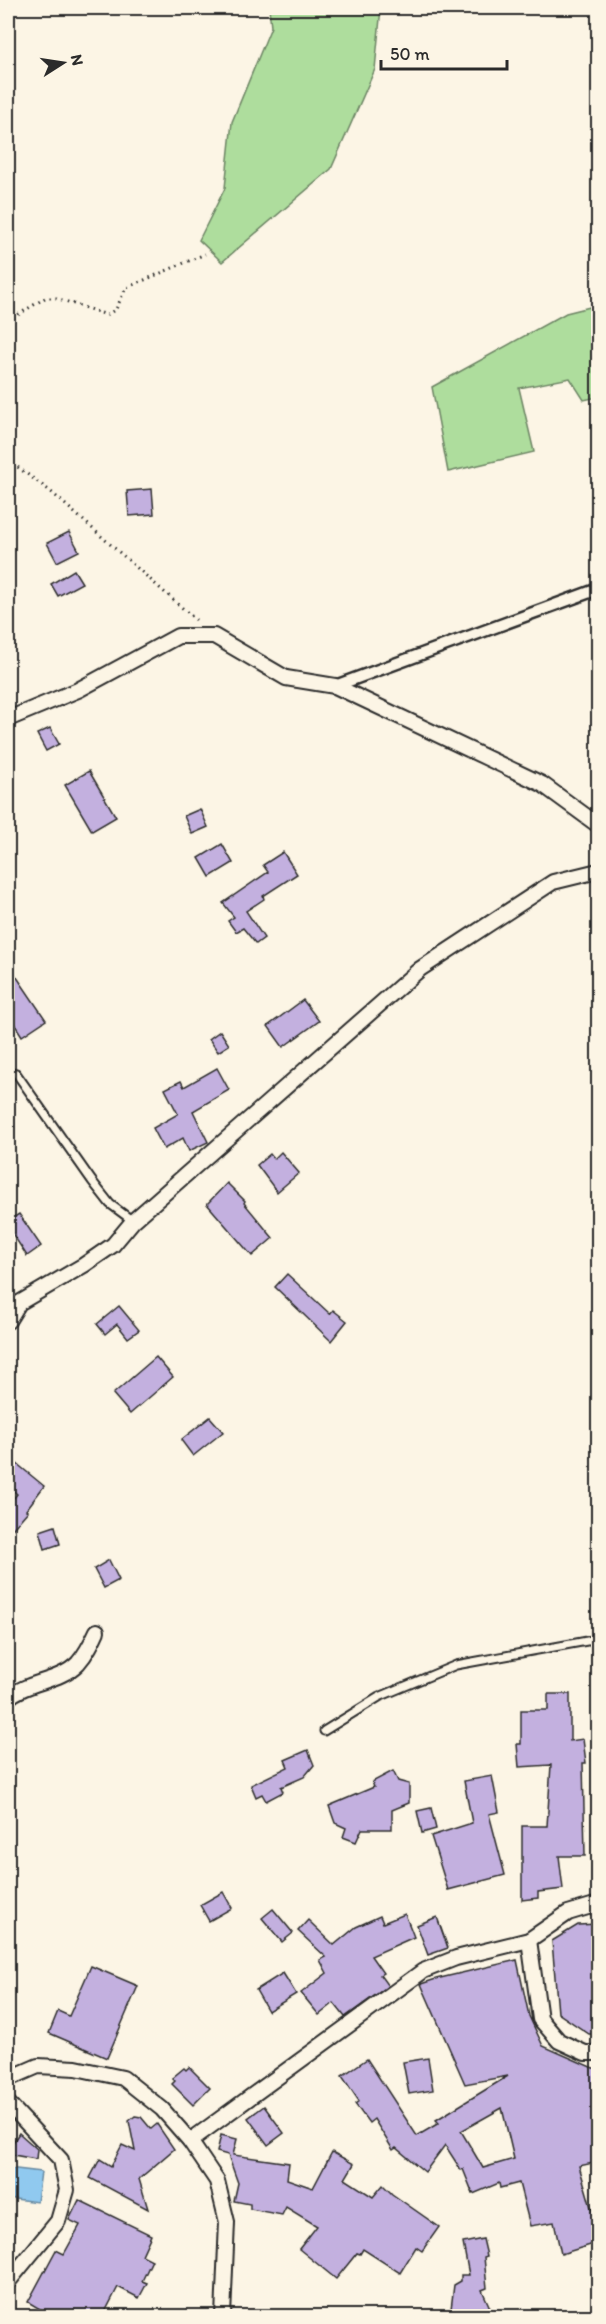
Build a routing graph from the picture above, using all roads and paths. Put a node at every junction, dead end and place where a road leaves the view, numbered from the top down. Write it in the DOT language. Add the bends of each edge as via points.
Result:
graph roads {
  1 [pos="205,254"];
  2 [pos="8,321"];
  3 [pos="8,460"];
  4 [pos="598,589"];
  5 [pos="214,636"];
  6 [pos="335,686"];
  7 [pos="8,719"];
  8 [pos="598,825"];
  9 [pos="598,871"];
  10 [pos="16,1073"];
  11 [pos="133,1221"];
  12 [pos="8,1321"];
  13 [pos="98,1631"];
  14 [pos="598,1639"];
  15 [pos="8,1698"];
  16 [pos="324,1731"];
  17 [pos="598,1904"];
  18 [pos="529,1940"];
  19 [pos="598,2053"];
  20 [pos="8,2079"];
  21 [pos="8,2103"];
  22 [pos="190,2141"];
  23 [pos="8,2283"];
  24 [pos="223,2316"];
  1 -- 2 [label="path" via="126,288 116,309 106,315 45,298"];
  3 -- 5 [label="path" via="50,491"];
  4 -- 6 [label="street"];
  5 -- 6 [label="street" via="286,678"];
  5 -- 7 [label="street" via="178,636 78,690"];
  6 -- 8 [label="street" via="542,784"];
  9 -- 11 [label="street" via="553,882 420,969"];
  10 -- 11 [label="lane" via="110,1204"];
  11 -- 12 [label="street" via="113,1245 19,1303"];
  13 -- 15 [label="street" via="77,1664"];
  14 -- 16 [label="lane" via="456,1665 379,1697"];
  17 -- 18 [label="street" via="568,1913"];
  18 -- 19 [label="street" via="540,2019 559,2041 585,2053"];
  18 -- 22 [label="street" via="456,1958 423,1971"];
  20 -- 22 [label="street" via="38,2066 76,2068 123,2078 162,2109"];
  21 -- 23 [label="street" via="61,2160 67,2190 58,2220"];
  22 -- 24 [label="street" via="217,2181 227,2222"];
}
